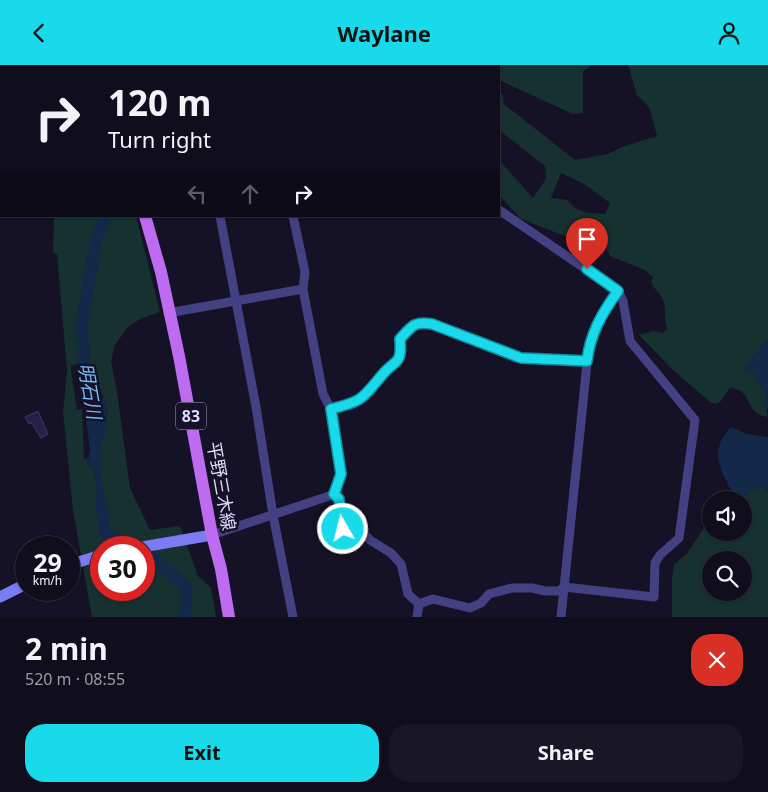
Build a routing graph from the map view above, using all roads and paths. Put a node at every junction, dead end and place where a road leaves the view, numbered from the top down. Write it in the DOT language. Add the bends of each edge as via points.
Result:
graph roads {
  1 [pos="500,211"];
  2 [pos="145,217"];
  3 [pos="220,217"];
  4 [pos="293,217"];
  5 [pos="303,289"];
  6 [pos="618,291"];
  7 [pos="236,300"];
  8 [pos="168,313"];
  9 [pos="587,361"];
  10 [pos="331,409"];
  11 [pos="334,494"];
  12 [pos="272,515"];
  13 [pos="209,536"];
  14 [pos="155,545"];
  15 [pos="564,587"];
  16 [pos="15,590"];
  17 [pos="0,597"];
  18 [pos="419,604"];
  19 [pos="229,617"];
  20 [pos="293,617"];
  21 [pos="417,617"];
  22 [pos="561,617"];
  1 -- 6 [label="street"];
  2 -- 8 [label="main road, 平野三木線 / 83"];
  3 -- 7 [label="street"];
  4 -- 5 [label="street" via="305,272"];
  5 -- 7 [label="street"];
  5 -- 10 [label="street" via="323,394"];
  6 -- 9 [label="street" via="602,314 589,344"];
  6 -- 15 [label="street" via="623,301 630,341 695,420 680,538 655,563 654,597"];
  7 -- 8 [label="street"];
  7 -- 12 [label="street"];
  8 -- 13 [label="main road, 平野三木線 / 83" via="190,411"];
  9 -- 10 [label="street" via="521,358 422,322 414,324 400,339 401,352 397,363 383,373 364,397"];
  9 -- 15 [label="street"];
  10 -- 11 [label="street" via="341,474"];
  11 -- 12 [label="street"];
  11 -- 18 [label="street" via="339,499 343,529 349,532 360,529 391,553 400,564 408,594"];
  12 -- 13 [label="street"];
  12 -- 20 [label="street"];
  13 -- 14 [label="street"];
  13 -- 19 [label="main road, 平野三木線 / 83" via="221,569"];
  15 -- 18 [label="street" via="559,591 512,588 489,594 470,608 432,599"];
  15 -- 22 [label="street"];
  16 -- 17 [label="street"];
  18 -- 21 [label="street"];
}
